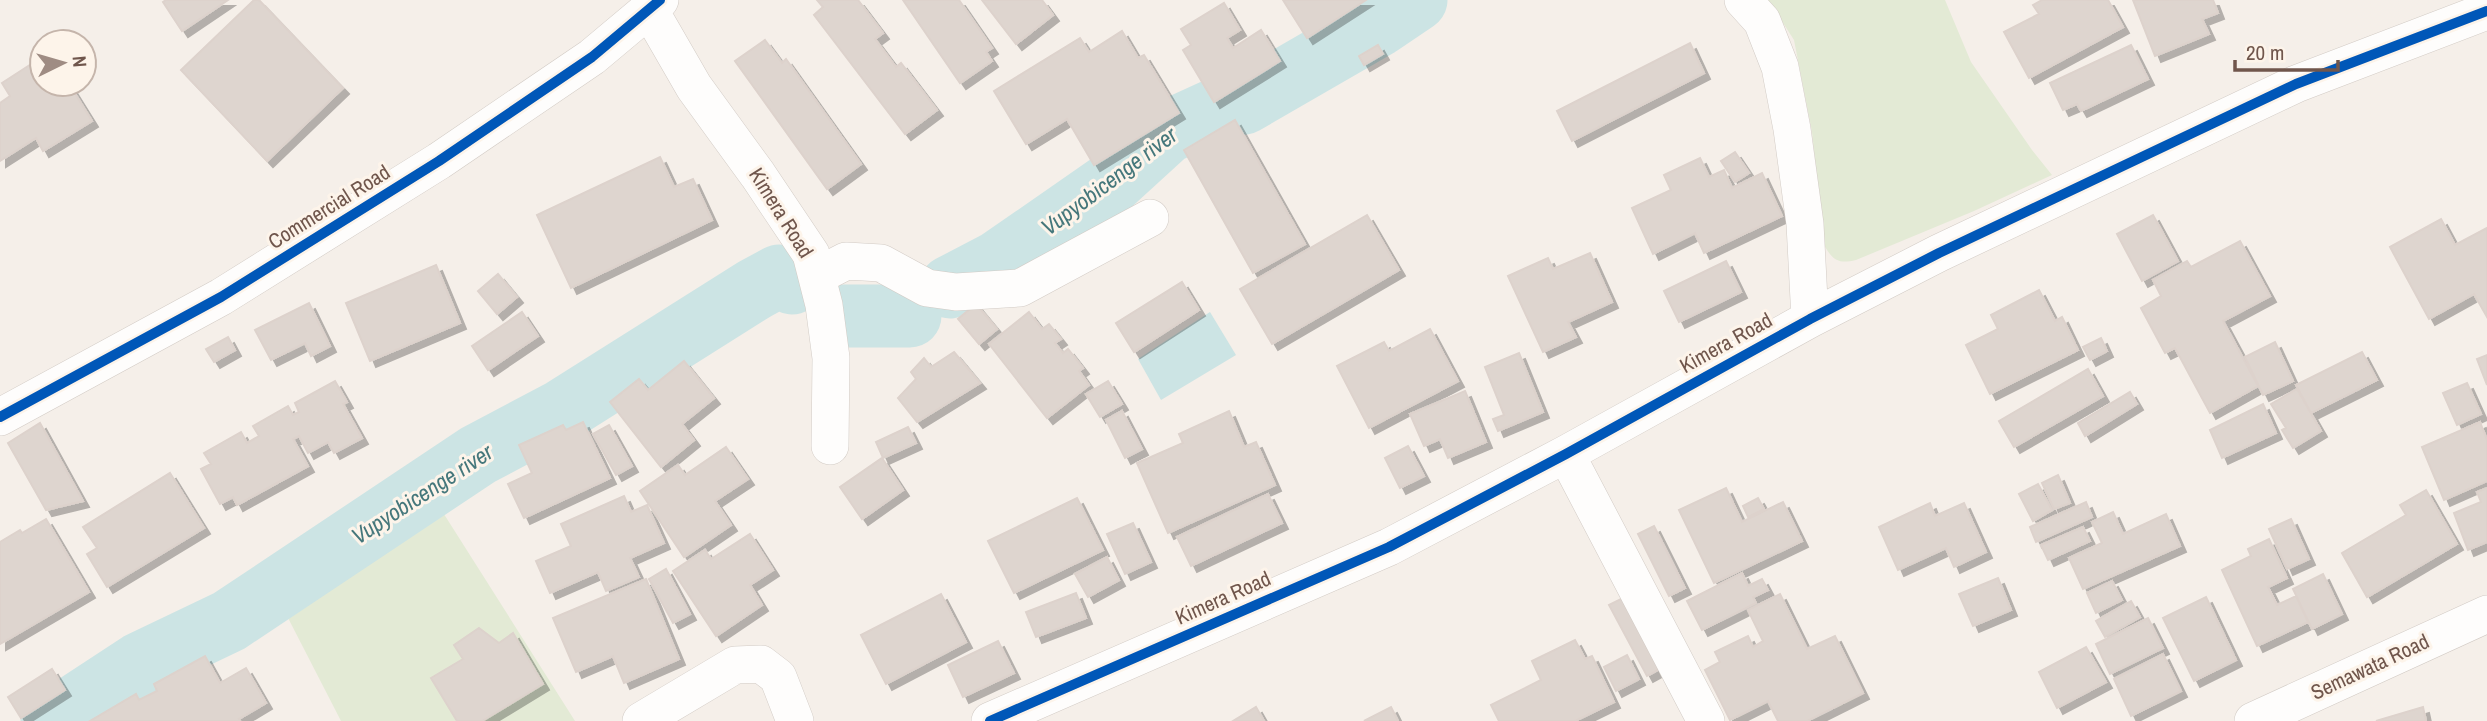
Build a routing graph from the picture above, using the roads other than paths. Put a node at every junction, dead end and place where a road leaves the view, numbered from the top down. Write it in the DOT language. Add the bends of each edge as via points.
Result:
graph roads {
  1 [pos="1743,0"];
  2 [pos="655,4"];
  3 [pos="2487,11"];
  4 [pos="1150,218"];
  5 [pos="817,276"];
  6 [pos="1810,318"];
  7 [pos="0,417"];
  8 [pos="830,446"];
  9 [pos="1566,454"];
  10 [pos="2487,614"];
  11 [pos="641,721"];
  12 [pos="795,721"];
  13 [pos="990,721"];
  14 [pos="1706,721"];
  15 [pos="2253,721"];
  1 -- 6 [label="street" via="1762,21 1780,67 1805,224"];
  2 -- 5 [label="street, Kimera Road" via="694,87 811,254"];
  2 -- 7 [label="street, Commercial Road" via="592,57 439,161 221,297"];
  3 -- 6 [label="street, Kimera Road" via="2296,84"];
  4 -- 5 [label="street" via="1020,288 956,292 927,288 881,263 846,261"];
  5 -- 8 [label="street, Kimera Road" via="831,358"];
  6 -- 9 [label="street, Kimera Road"];
  9 -- 13 [label="street, Kimera Road" via="1389,547"];
  9 -- 14 [label="street"];
  10 -- 15 [label="street, Semawata Road"];
  11 -- 12 [label="street" via="735,665 761,664 778,677"];
}
